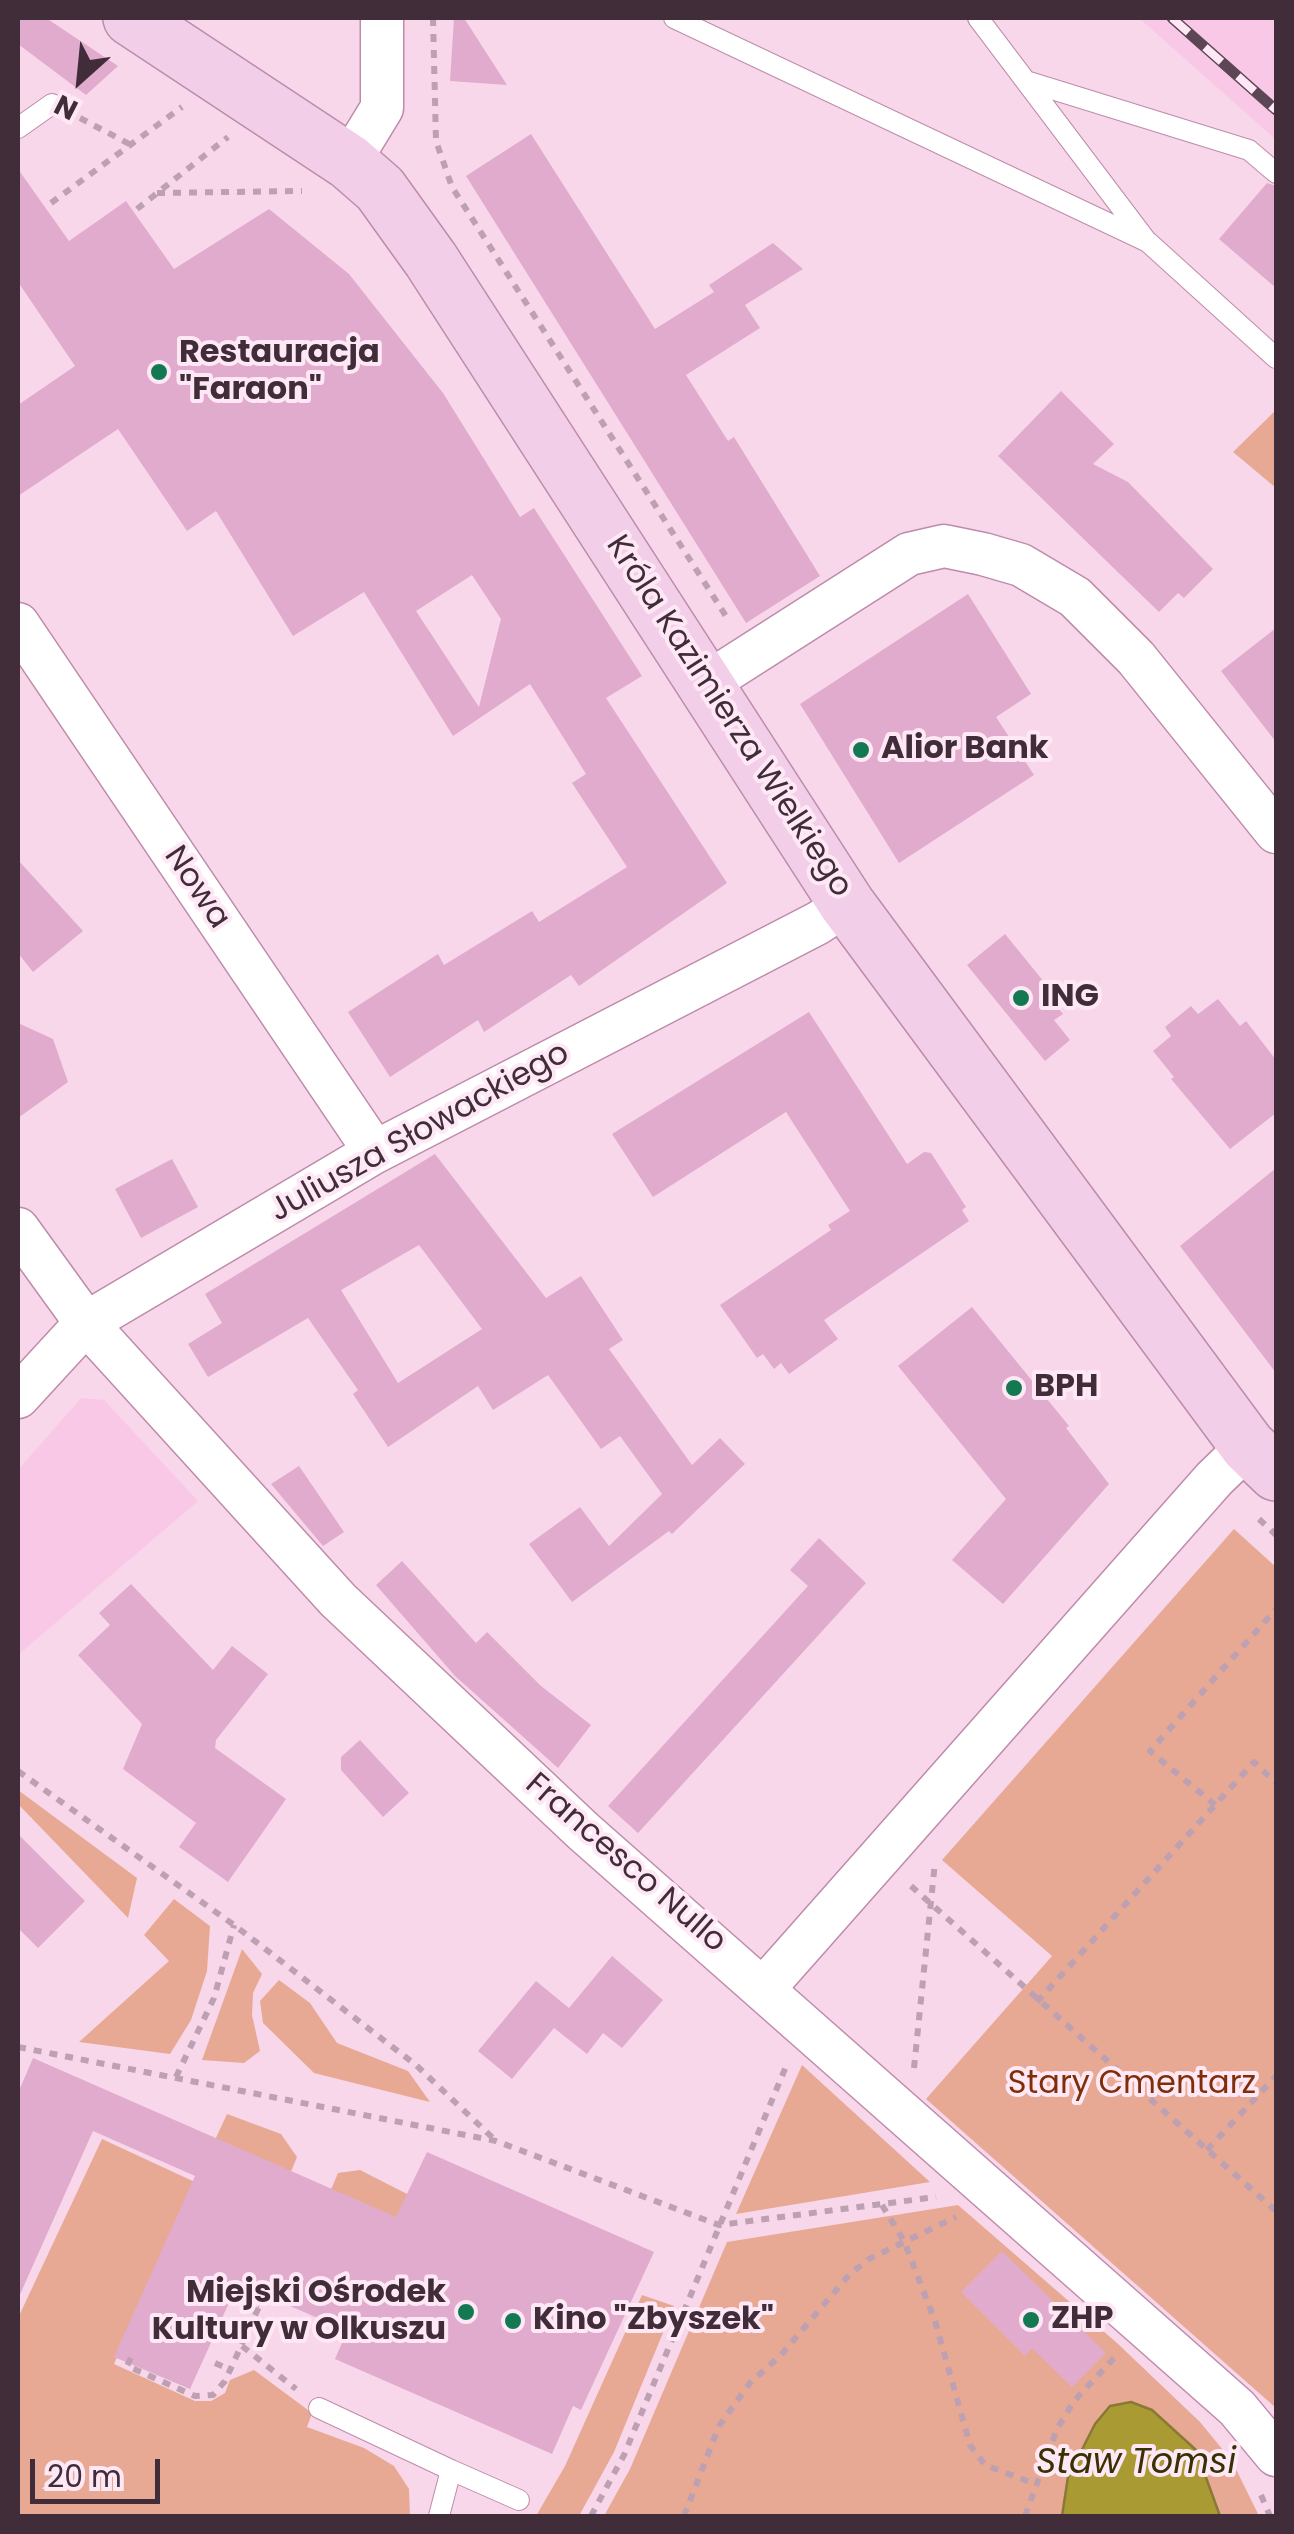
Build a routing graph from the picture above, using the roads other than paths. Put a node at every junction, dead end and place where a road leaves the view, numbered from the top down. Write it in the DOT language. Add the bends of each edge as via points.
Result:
graph roads {
  1 [pos="131,18"];
  2 [pos="674,18"];
  3 [pos="978,18"];
  4 [pos="373,23"];
  5 [pos="1026,81"];
  6 [pos="52,104"];
  7 [pos="18,128"];
  8 [pos="1276,173"];
  9 [pos="329,176"];
  10 [pos="1148,242"];
  11 [pos="1276,358"];
  12 [pos="18,624"];
  13 [pos="707,683"];
  14 [pos="1276,832"];
  15 [pos="847,904"];
  16 [pos="375,1152"];
  17 [pos="18,1229"];
  18 [pos="86,1323"];
  19 [pos="18,1396"];
  20 [pos="1262,1460"];
  21 [pos="766,1987"];
  22 [pos="319,2408"];
  23 [pos="1276,2455"];
  24 [pos="450,2470"];
  25 [pos="519,2500"];
  26 [pos="439,2516"];
  1 -- 9 [label="street, Króla Kazimierza Wielkiego"];
  2 -- 10 [label="lane"];
  3 -- 5 [label="lane"];
  4 -- 9 [label="street" via="382,108"];
  5 -- 8 [label="lane" via="1249,150"];
  5 -- 10 [label="lane"];
  6 -- 7 [label="lane"];
  9 -- 13 [label="street, Króla Kazimierza Wielkiego" via="380,190"];
  10 -- 11 [label="lane"];
  12 -- 16 [label="street, Nowa"];
  13 -- 14 [label="street" via="909,554 944,546 983,554 1021,565 1075,598 1136,658"];
  13 -- 15 [label="street, Króla Kazimierza Wielkiego"];
  15 -- 16 [label="street, Juliusza Słowackiego"];
  15 -- 20 [label="street, Króla Kazimierza Wielkiego"];
  16 -- 18 [label="street, Juliusza Słowackiego"];
  17 -- 18 [label="street, Francesco Nullo"];
  18 -- 19 [label="street, Juliusza Słowackiego"];
  18 -- 21 [label="street, Francesco Nullo" via="338,1600 583,1830"];
  20 -- 21 [label="street" via="1214,1479"];
  21 -- 23 [label="street, Francesco Nullo" via="1237,2408"];
  22 -- 24 [label="lane"];
  24 -- 25 [label="lane"];
  24 -- 26 [label="lane"];
}
